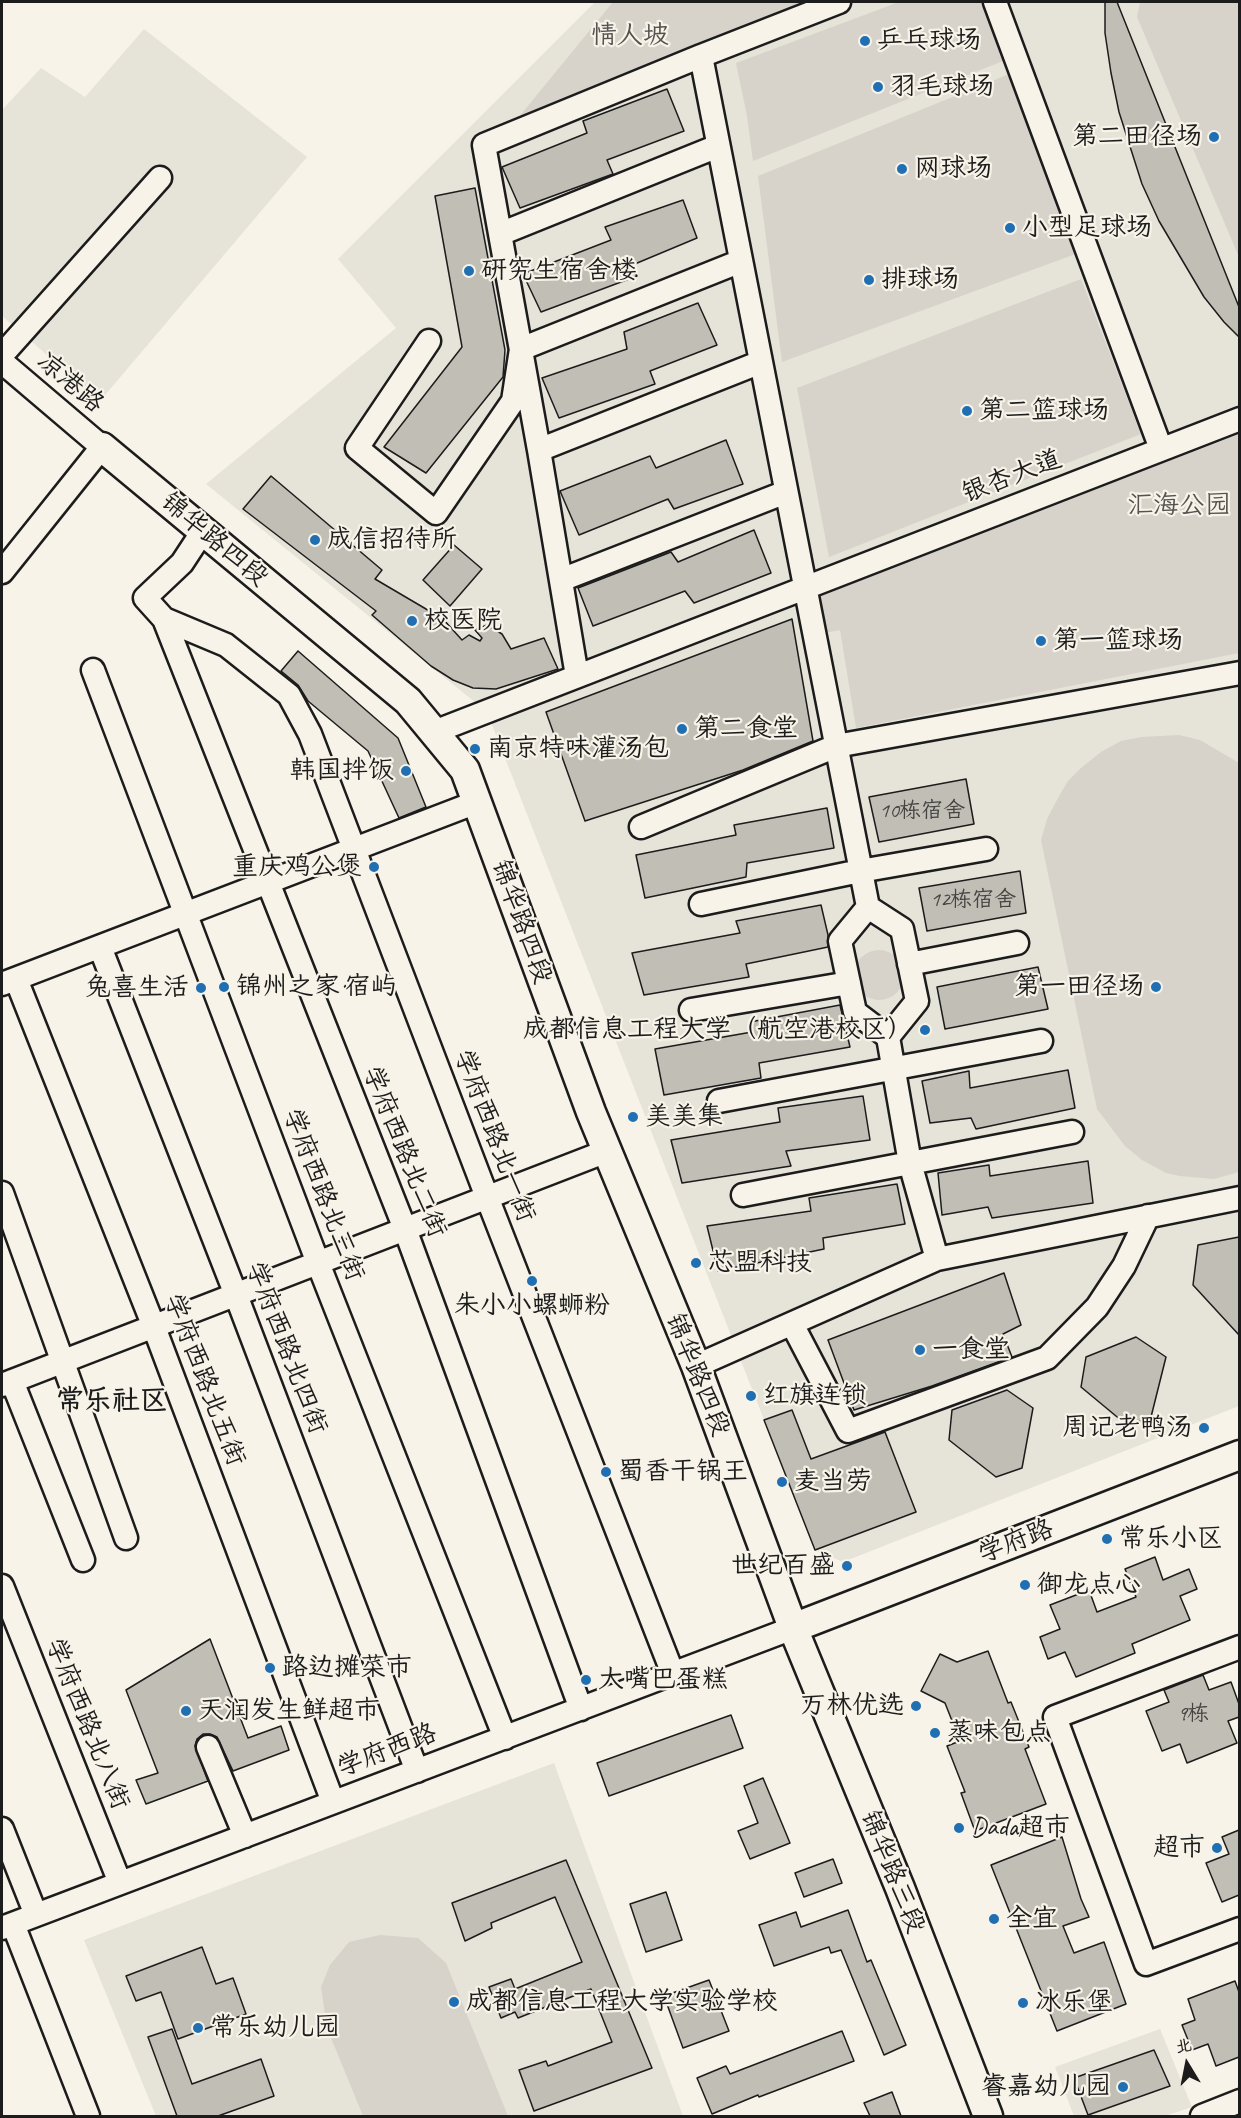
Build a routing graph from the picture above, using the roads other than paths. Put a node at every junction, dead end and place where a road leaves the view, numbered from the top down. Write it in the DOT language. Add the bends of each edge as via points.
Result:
graph roads {
  1 [pos="839,2"];
  2 [pos="701,56"];
  3 [pos="718,146"];
  4 [pos="160,178"];
  5 [pos="500,234"];
  6 [pos="1088,256"];
  7 [pos="741,261"];
  8 [pos="429,341"];
  9 [pos="521,349"];
  10 [pos="2,356"];
  11 [pos="2,362"];
  12 [pos="761,362"];
  13 [pos="1239,419"];
  14 [pos="102,447"];
  15 [pos="1161,449"];
  16 [pos="539,450"];
  17 [pos="786,492"];
  18 [pos="203,531"];
  19 [pos="2,572"];
  20 [pos="561,580"];
  21 [pos="805,588"];
  22 [pos="164,619"];
  23 [pos="93,670"];
  24 [pos="1239,673"];
  25 [pos="577,676"];
  26 [pos="434,732"];
  27 [pos="836,746"];
  28 [pos="477,802"];
  29 [pos="641,827"];
  30 [pos="986,849"];
  31 [pos="354,850"];
  32 [pos="860,871"];
  33 [pos="267,883"];
  34 [pos="701,904"];
  35 [pos="867,907"];
  36 [pos="186,914"];
  37 [pos="1017,943"];
  38 [pos="100,947"];
  39 [pos="909,964"];
  40 [pos="9,982"];
  41 [pos="849,983"];
  42 [pos="691,1010"];
  43 [pos="888,1037"];
  44 [pos="1041,1041"];
  45 [pos="894,1069"];
  46 [pos="719,1101"];
  47 [pos="1072,1132"];
  48 [pos="607,1151"];
  49 [pos="910,1163"];
  50 [pos="2,1193"];
  51 [pos="743,1195"];
  52 [pos="487,1197"];
  53 [pos="1239,1198"];
  54 [pos="1148,1216"];
  55 [pos="405,1229"];
  56 [pos="937,1260"];
  57 [pos="318,1263"];
  58 [pos="236,1295"];
  59 [pos="792,1324"];
  60 [pos="153,1327"];
  61 [pos="63,1362"];
  62 [pos="696,1366"];
  63 [pos="7,1383"];
  64 [pos="1239,1455"];
  65 [pos="126,1538"];
  66 [pos="83,1560"];
  67 [pos="2,1586"];
  68 [pos="793,1628"];
  69 [pos="1239,1647"];
  70 [pos="673,1674"];
  71 [pos="581,1709"];
  72 [pos="505,1737"];
  73 [pos="208,1747"];
  74 [pos="417,1771"];
  75 [pos="333,1802"];
  76 [pos="2,1829"];
  77 [pos="245,1836"];
  78 [pos="120,1883"];
  79 [pos="36,1915"];
  80 [pos="7,1926"];
  81 [pos="1239,1929"];
  82 [pos="1239,2101"];
  83 [pos="88,2116"];
  84 [pos="988,2116"];
  85 [pos="1202,2116"];
  1 -- 2 [label="street"];
  2 -- 3 [label="street"];
  2 -- 5 [label="street" via="484,145"];
  3 -- 5 [label="street"];
  3 -- 7 [label="street"];
  4 -- 10 [label="street"];
  5 -- 9 [label="street"];
  6 -- 15 [label="street" via="1022,76"];
  7 -- 9 [label="street"];
  7 -- 12 [label="street"];
  8 -- 9 [label="street" via="357,448 436,513 513,401"];
  9 -- 16 [label="street"];
  11 -- 14 [label="street, 凉港路"];
  12 -- 16 [label="street"];
  12 -- 17 [label="street"];
  13 -- 15 [label="street, 银杏大道"];
  14 -- 18 [label="main road, 锦华路四段"];
  14 -- 19 [label="street"];
  15 -- 21 [label="street, 银杏大道"];
  16 -- 20 [label="street"];
  17 -- 20 [label="street"];
  17 -- 21 [label="street"];
  18 -- 22 [label="street" via="182,563 145,598"];
  18 -- 26 [label="main road, 锦华路四段" via="408,701"];
  20 -- 25 [label="street"];
  21 -- 25 [label="street, 银杏大道"];
  21 -- 27 [label="street"];
  22 -- 31 [label="street, 学府西路北一街" via="226,645 289,695 310,734"];
  22 -- 33 [label="street, 学府西路北二街"];
  23 -- 36 [label="street, 学府西路北三街"];
  24 -- 27 [label="street"];
  25 -- 26 [label="street, 银杏大道"];
  26 -- 28 [label="main road, 锦华路四段" via="465,770"];
  27 -- 29 [label="street"];
  27 -- 32 [label="street"];
  28 -- 31 [label="street"];
  28 -- 48 [label="main road, 锦华路四段"];
  30 -- 32 [label="street"];
  31 -- 33 [label="street"];
  31 -- 52 [label="street, 学府西路北一街"];
  32 -- 34 [label="street"];
  32 -- 35 [label="street"];
  33 -- 36 [label="street"];
  33 -- 55 [label="street, 学府西路北二街"];
  35 -- 39 [label="street" via="902,929"];
  35 -- 41 [label="street" via="840,941"];
  36 -- 38 [label="street"];
  36 -- 57 [label="street, 学府西路北三街"];
  37 -- 39 [label="street"];
  38 -- 40 [label="street"];
  38 -- 58 [label="street, 学府西路北四街"];
  39 -- 43 [label="street" via="917,1001"];
  40 -- 60 [label="street, 学府西路北五街"];
  41 -- 42 [label="street"];
  41 -- 43 [label="street" via="855,1012"];
  43 -- 45 [label="street"];
  44 -- 45 [label="street"];
  45 -- 46 [label="street"];
  45 -- 49 [label="street"];
  47 -- 49 [label="street"];
  48 -- 52 [label="street"];
  48 -- 62 [label="main road, 锦华路四段"];
  49 -- 51 [label="street"];
  49 -- 56 [label="street"];
  50 -- 61 [label="street"];
  52 -- 55 [label="street"];
  52 -- 70 [label="street, 学府西路北一街"];
  53 -- 54 [label="street"];
  54 -- 56 [label="street"];
  54 -- 59 [label="street" via="1124,1266 1097,1307 1047,1358 848,1431"];
  55 -- 57 [label="street"];
  55 -- 71 [label="street, 学府西路北二街"];
  56 -- 59 [label="street"];
  57 -- 58 [label="street"];
  57 -- 72 [label="street, 学府西路北三街"];
  58 -- 60 [label="street"];
  58 -- 74 [label="street, 学府西路北四街"];
  59 -- 62 [label="street"];
  60 -- 61 [label="street"];
  60 -- 75 [label="street, 学府西路北五街"];
  61 -- 63 [label="street"];
  61 -- 65 [label="street"];
  62 -- 68 [label="main road, 锦华路四段"];
  63 -- 66 [label="street"];
  64 -- 68 [label="main road, 学府路"];
  67 -- 78 [label="street, 学府西路北八街"];
  68 -- 70 [label="street, 学府西路"];
  68 -- 84 [label="main road, 锦华路三段"];
  69 -- 81 [label="street" via="1055,1717 1146,1964"];
  70 -- 71 [label="street, 学府西路"];
  71 -- 72 [label="street, 学府西路"];
  72 -- 74 [label="street, 学府西路"];
  73 -- 77 [label="street"];
  74 -- 75 [label="street, 学府西路"];
  75 -- 77 [label="street, 学府西路"];
  76 -- 79 [label="street"];
  77 -- 78 [label="street, 学府西路"];
  78 -- 79 [label="street, 学府西路"];
  79 -- 80 [label="street, 学府西路"];
  80 -- 83 [label="street"];
  82 -- 85 [label="street"];
}
